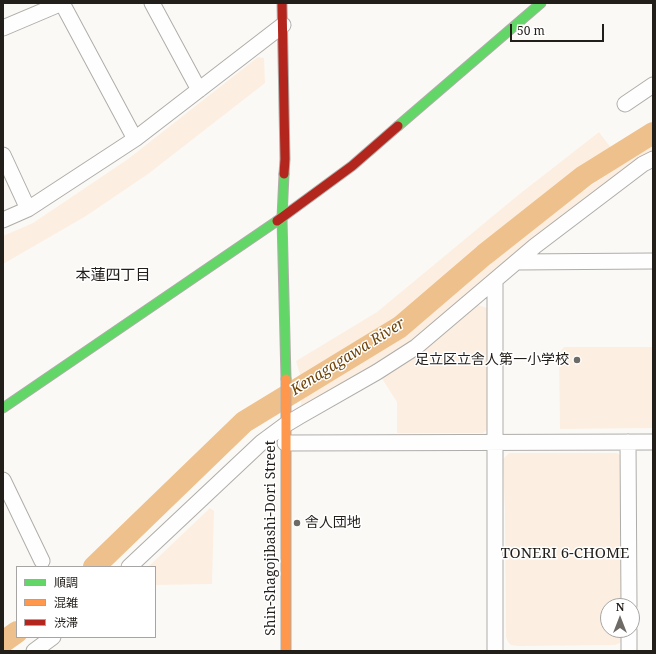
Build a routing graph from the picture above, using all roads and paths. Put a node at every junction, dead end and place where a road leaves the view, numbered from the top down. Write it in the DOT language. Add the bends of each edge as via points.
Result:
graph roads {
  1 [pos="62,3"];
  2 [pos="152,3"];
  3 [pos="282,3"];
  4 [pos="541,3"];
  5 [pos="283,25"];
  6 [pos="3,28"];
  7 [pos="653,85"];
  8 [pos="199,90"];
  9 [pos="624,104"];
  10 [pos="135,139"];
  11 [pos="3,155"];
  12 [pos="653,159"];
  13 [pos="28,209"];
  14 [pos="282,218"];
  15 [pos="3,220"];
  16 [pos="653,261"];
  17 [pos="516,262"];
  18 [pos="495,280"];
  19 [pos="3,408"];
  20 [pos="285,425"];
  21 [pos="494,442"];
  22 [pos="628,442"];
  23 [pos="653,442"];
  24 [pos="285,443"];
  25 [pos="3,480"];
  26 [pos="42,561"];
  27 [pos="130,566"];
  28 [pos="629,598"];
  29 [pos="52,638"];
  30 [pos="629,638"];
  31 [pos="34,651"];
  32 [pos="286,651"];
  33 [pos="494,651"];
  34 [pos="629,651"];
  1 -- 6 [label="street"];
  1 -- 10 [label="street"];
  2 -- 8 [label="street"];
  3 -- 5 [label="street, Shin-Shagojibashi-Dori Street"];
  4 -- 14 [label="street" via="352,166"];
  5 -- 8 [label="street"];
  5 -- 14 [label="street, Shin-Shagojibashi-Dori Street" via="285,159"];
  7 -- 9 [label="street"];
  8 -- 10 [label="street"];
  10 -- 13 [label="street"];
  11 -- 13 [label="street"];
  12 -- 17 [label="street" via="643,164"];
  13 -- 15 [label="street"];
  14 -- 19 [label="street"];
  14 -- 20 [label="street, Shin-Shagojibashi-Dori Street"];
  16 -- 17 [label="street"];
  17 -- 18 [label="street"];
  18 -- 20 [label="street" via="416,347"];
  18 -- 21 [label="street"];
  20 -- 24 [label="street, Shin-Shagojibashi-Dori Street"];
  20 -- 27 [label="street" via="262,442"];
  21 -- 22 [label="street"];
  21 -- 24 [label="street"];
  21 -- 33 [label="street"];
  22 -- 23 [label="street"];
  22 -- 28 [label="street"];
  24 -- 32 [label="street, Shin-Shagojibashi-Dori Street"];
  25 -- 26 [label="street"];
  29 -- 31 [label="street"];
  30 -- 34 [label="street"];
}
